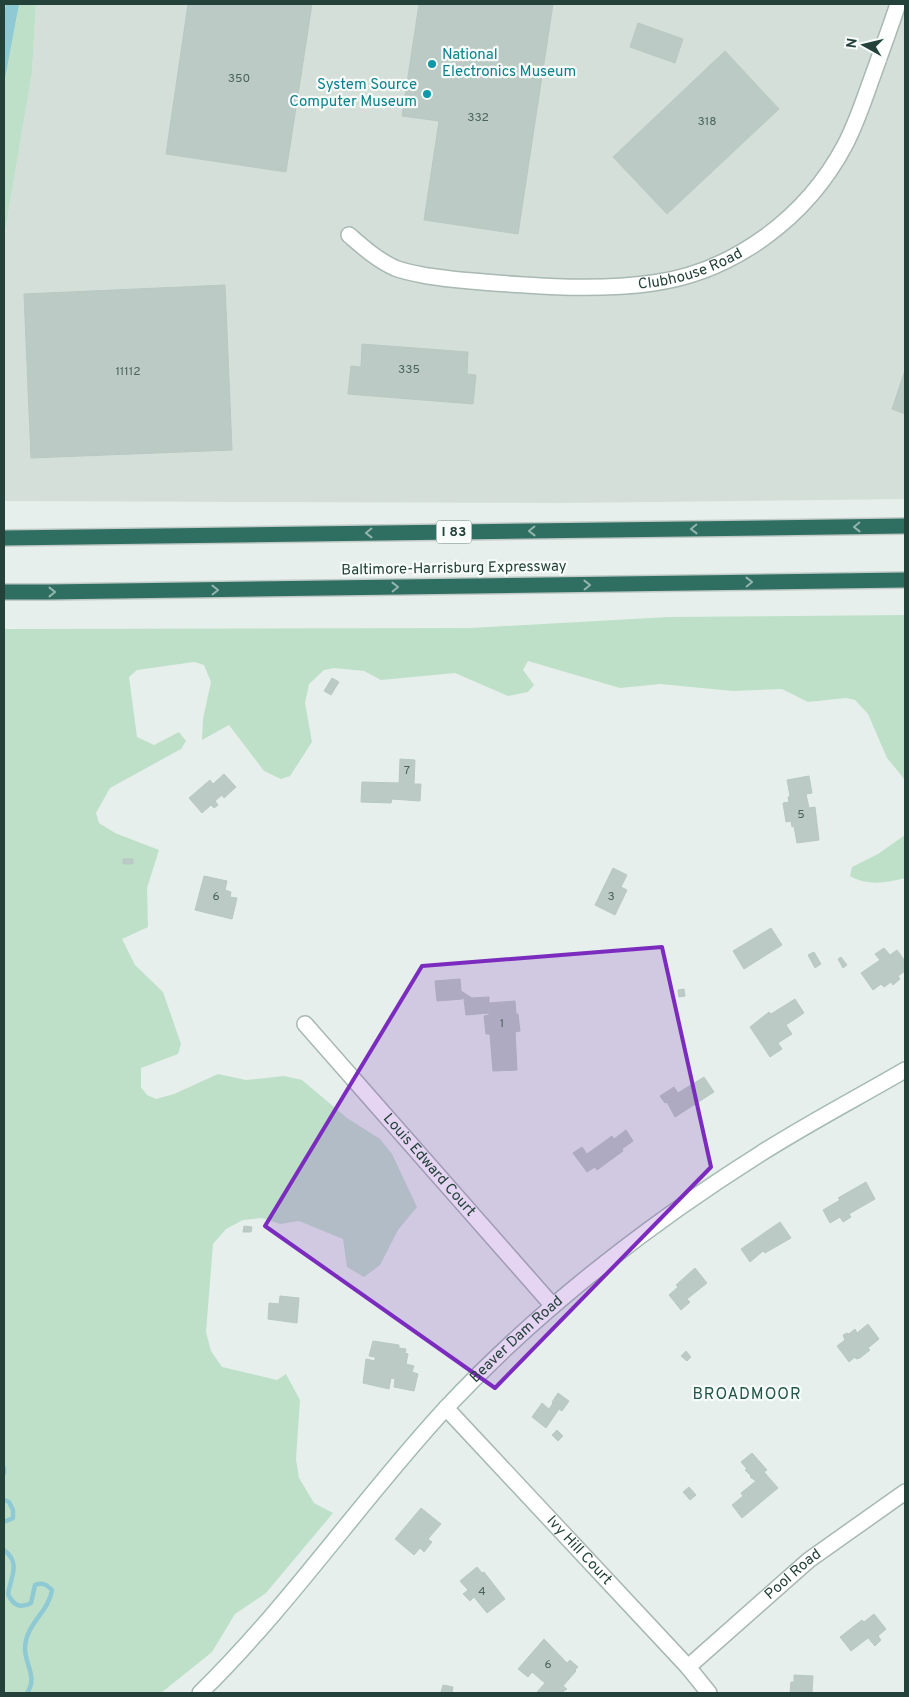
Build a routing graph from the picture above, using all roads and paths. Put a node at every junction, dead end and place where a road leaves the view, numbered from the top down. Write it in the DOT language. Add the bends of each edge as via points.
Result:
graph roads {
  1 [pos="898,4"];
  2 [pos="349,235"];
  3 [pos="905,526"];
  4 [pos="4,538"];
  5 [pos="905,580"];
  6 [pos="4,592"];
  7 [pos="305,1024"];
  8 [pos="905,1070"];
  9 [pos="553,1306"];
  10 [pos="446,1408"];
  11 [pos="905,1492"];
  12 [pos="688,1667"];
  13 [pos="200,1693"];
  14 [pos="710,1693"];
  1 -- 2 [label="street, Clubhouse Road" via="856,121 832,167 811,196 790,218 752,245 698,272 654,283 603,286 518,285 437,277 395,268 376,258"];
  3 -- 4 [label="highway, I 83, one-way"];
  6 -- 5 [label="highway, Baltimore-Harrisburg Expressway, one-way"];
  7 -- 9 [label="street, Louis Edward Court"];
  8 -- 9 [label="street, Beaver Dam Road" via="762,1152 700,1193 635,1239"];
  9 -- 10 [label="street, Beaver Dam Road"];
  10 -- 12 [label="street, Ivy Hill Court"];
  10 -- 13 [label="street, Beaver Dam Road" via="263,1626"];
  11 -- 12 [label="street, Pool Road" via="809,1560"];
  12 -- 14 [label="street, Ivy Hill Court"];
}
